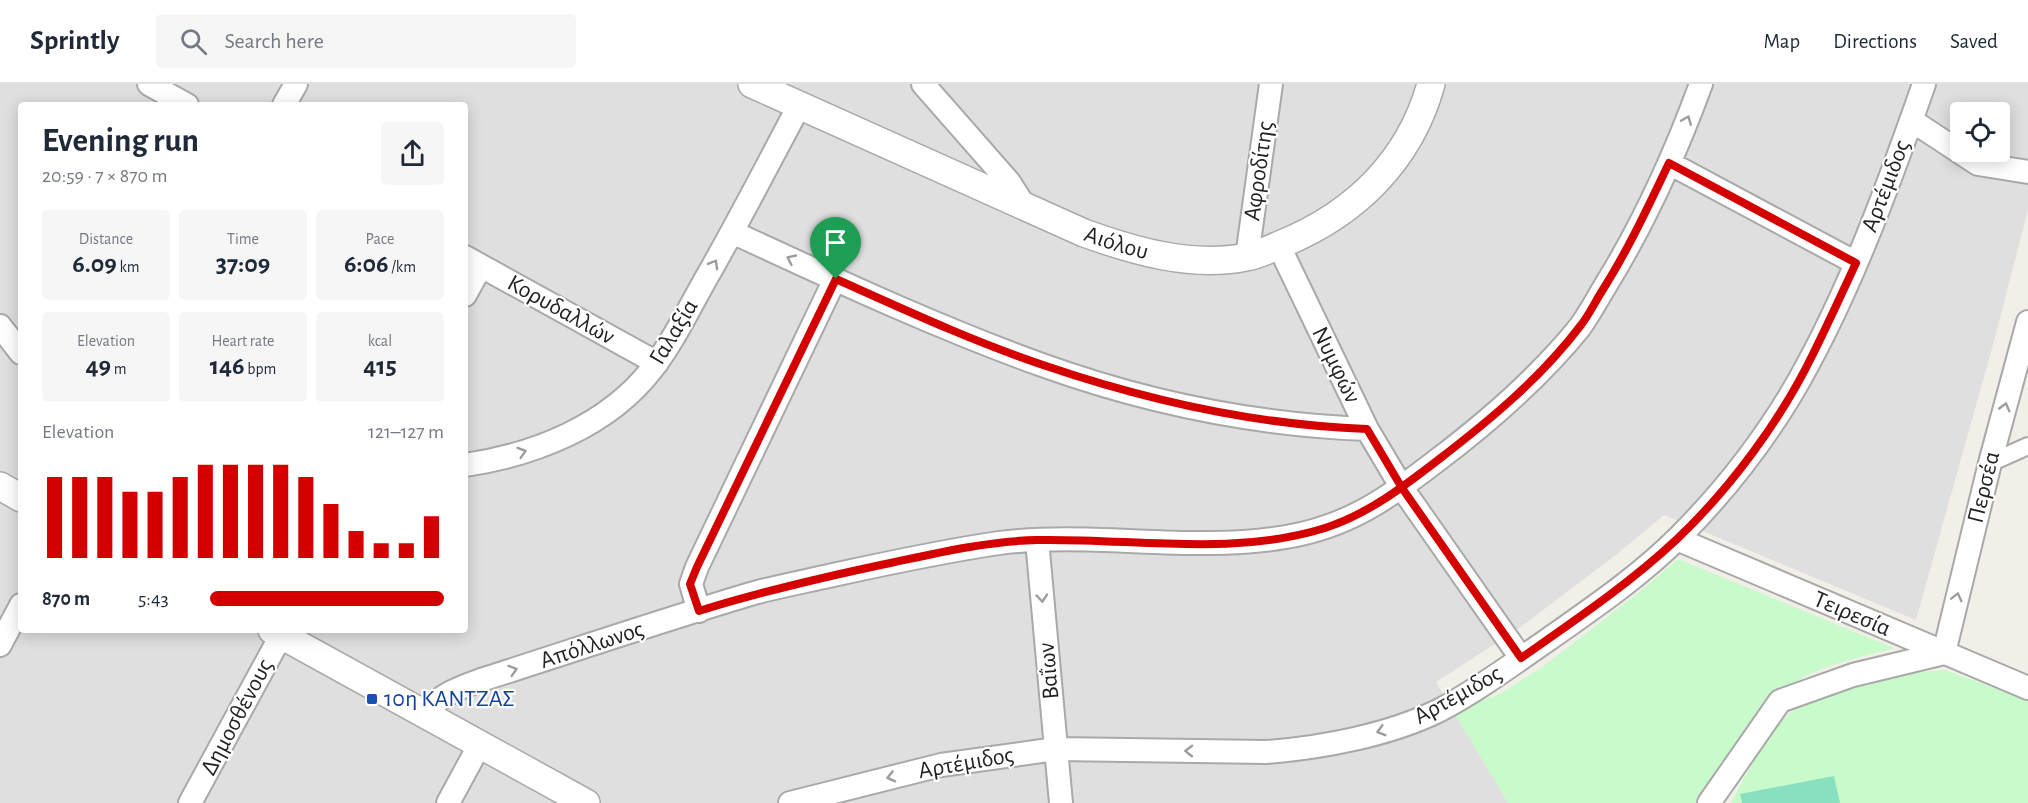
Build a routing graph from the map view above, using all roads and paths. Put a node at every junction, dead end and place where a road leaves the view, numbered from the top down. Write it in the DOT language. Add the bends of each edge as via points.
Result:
graph roads {
  1 [pos="149,84"];
  2 [pos="296,84"];
  3 [pos="752,84"];
  4 [pos="923,84"];
  5 [pos="1271,84"];
  6 [pos="1431,84"];
  7 [pos="1701,84"];
  8 [pos="1924,84"];
  9 [pos="182,102"];
  10 [pos="286,102"];
  11 [pos="799,106"];
  12 [pos="1911,120"];
  13 [pos="1669,163"];
  14 [pos="2028,172"];
  15 [pos="1023,204"];
  16 [pos="732,232"];
  17 [pos="1279,246"];
  18 [pos="1247,257"];
  19 [pos="473,262"];
  20 [pos="1856,263"];
  21 [pos="836,279"];
  22 [pos="468,282"];
  23 [pos="2028,322"];
  24 [pos="0,326"];
  25 [pos="18,349"];
  26 [pos="657,363"];
  27 [pos="1367,429"];
  28 [pos="2028,446"];
  29 [pos="1989,463"];
  30 [pos="468,464"];
  31 [pos="0,486"];
  32 [pos="1402,488"];
  33 [pos="18,496"];
  34 [pos="1677,539"];
  35 [pos="1036,540"];
  36 [pos="18,611"];
  37 [pos="699,611"];
  38 [pos="278,633"];
  39 [pos="281,633"];
  40 [pos="0,645"];
  41 [pos="1944,653"];
  42 [pos="1521,658"];
  43 [pos="2028,688"];
  44 [pos="424,713"];
  45 [pos="480,744"];
  46 [pos="1056,749"];
  47 [pos="190,803"];
  48 [pos="448,803"];
  49 [pos="586,803"];
  50 [pos="790,803"];
  51 [pos="1061,803"];
  52 [pos="1709,803"];
  1 -- 9 [label="street"];
  2 -- 10 [label="street"];
  3 -- 11 [label="street, Αιόλου"];
  4 -- 15 [label="street" via="1009,182"];
  5 -- 18 [label="street, Αφροδίτης"];
  6 -- 17 [label="street, Αιόλου" via="1414,130 1377,180 1334,218"];
  13 -- 7 [label="street, Απόλλωνος, one-way"];
  8 -- 12 [label="street, Αρτέμιδος"];
  11 -- 15 [label="street, Αιόλου"];
  11 -- 16 [label="street, Γαλαξία"];
  12 -- 14 [label="street" via="1978,164"];
  12 -- 20 [label="street, Αρτέμιδος"];
  13 -- 20 [label="street"];
  13 -- 32 [label="street, Απόλλωνος" via="1625,254 1582,324 1532,381 1478,430"];
  15 -- 18 [label="street, Αιόλου" via="1084,233 1140,251 1193,259"];
  21 -- 16 [label="street, one-way"];
  26 -- 16 [label="street, Γαλαξία, one-way"];
  17 -- 18 [label="street, Αιόλου"];
  17 -- 27 [label="street, Νυμφών"];
  19 -- 22 [label="street"];
  19 -- 26 [label="street, Κορυδαλλών"];
  20 -- 34 [label="street, Αρτέμιδος" via="1813,355 1773,423 1714,499"];
  21 -- 27 [label="street" via="1005,352 1118,389 1276,421"];
  21 -- 37 [label="street" via="697,567 690,584"];
  29 -- 23 [label="street, Περσέα, one-way"];
  24 -- 25 [label="street"];
  30 -- 26 [label="street, Γαλαξία, one-way" via="525,452 576,430 631,392"];
  27 -- 32 [label="street, Νυμφών"];
  28 -- 29 [label="street"];
  41 -- 29 [label="street, Περσέα, one-way"];
  31 -- 33 [label="street"];
  32 -- 35 [label="street, Απόλλωνος" via="1356,516 1289,537 1196,544"];
  32 -- 42 [label="street, Νυμφών"];
  34 -- 41 [label="street, Tειρεσία"];
  34 -- 42 [label="street, Αρτέμιδος" via="1626,582"];
  35 -- 37 [label="street, Απόλλωνος" via="882,564 758,592"];
  35 -- 46 [label="street, Βαΐων, one-way"];
  36 -- 40 [label="street"];
  44 -- 37 [label="street, Απόλλωνος, one-way" via="454,689"];
  38 -- 47 [label="street, Δημοσθένους"];
  39 -- 44 [label="street"];
  41 -- 43 [label="street, Tειρεσία"];
  41 -- 52 [label="street" via="1853,675 1780,701"];
  42 -- 46 [label="street, Αρτέμιδος, one-way" via="1439,710 1412,722 1304,748 1266,752"];
  44 -- 45 [label="street"];
  45 -- 48 [label="street"];
  45 -- 49 [label="street"];
  46 -- 50 [label="street, Αρτέμιδος, one-way" via="941,765"];
  46 -- 51 [label="street, Βαΐων"];
}
